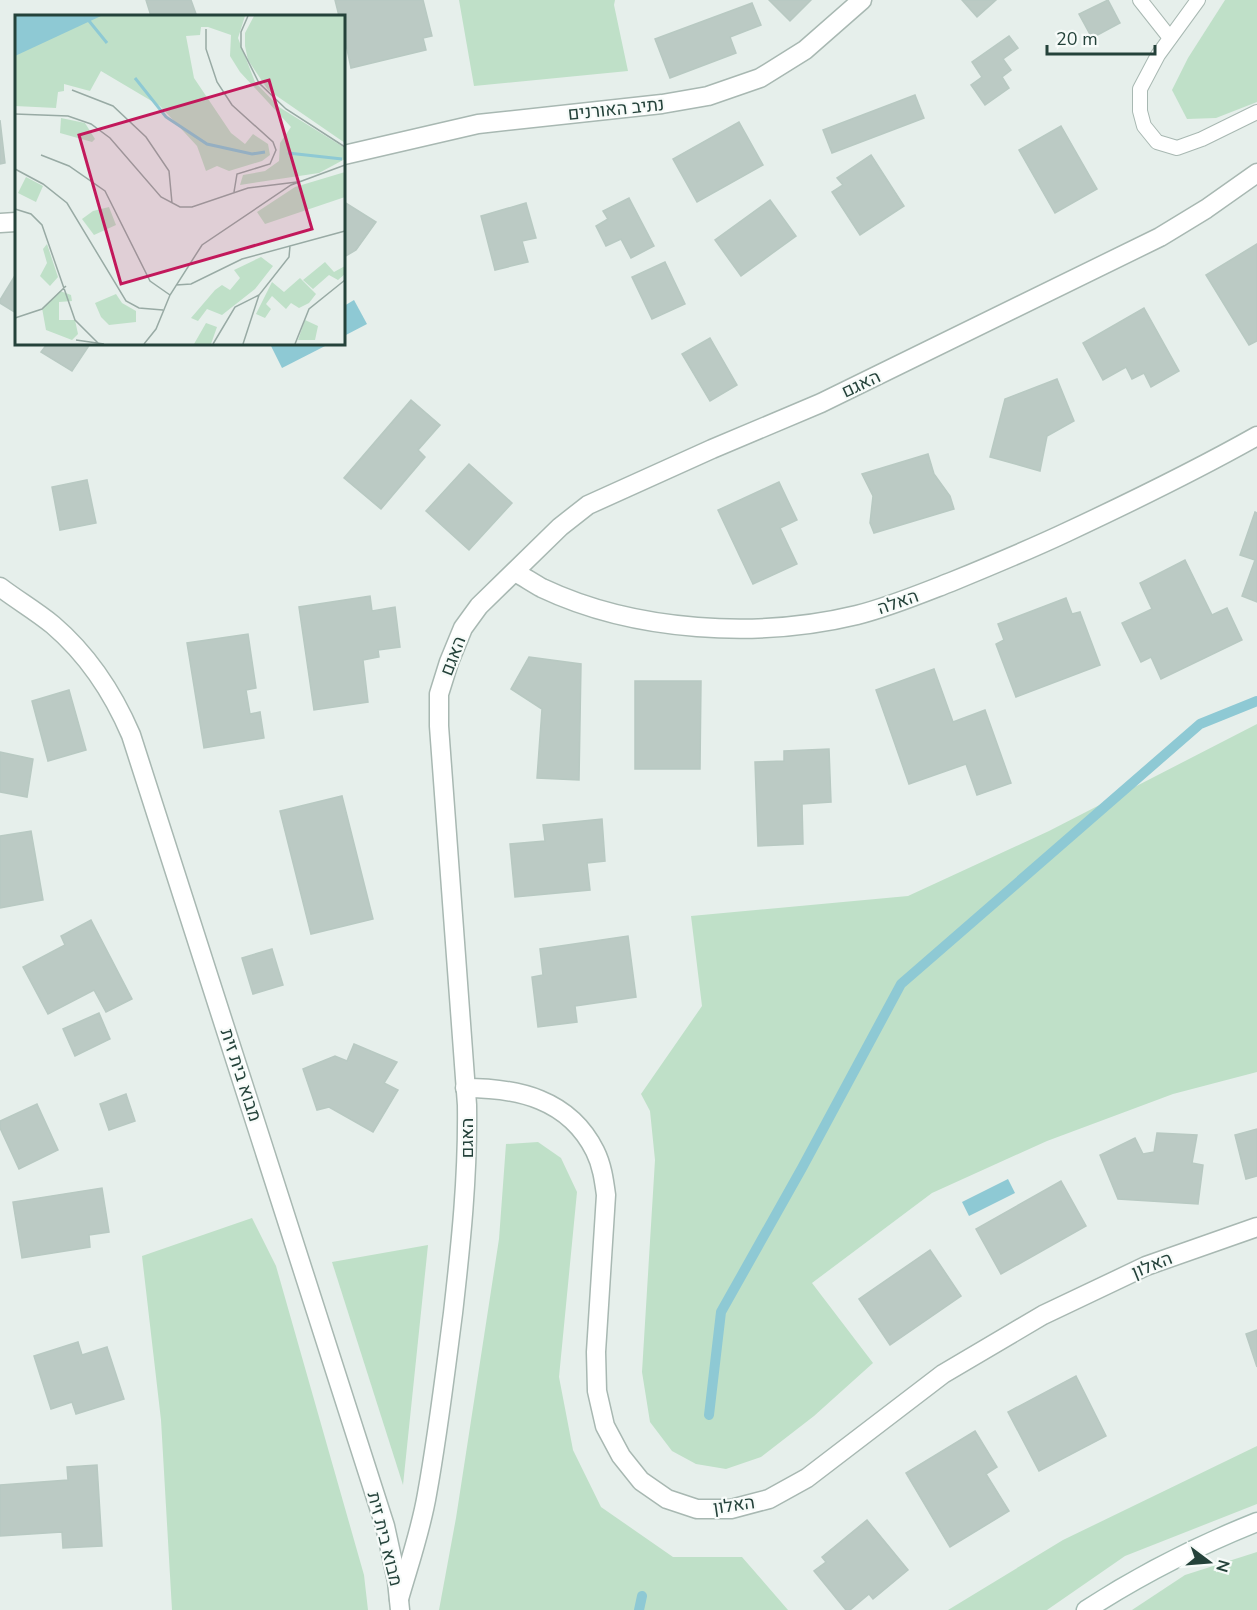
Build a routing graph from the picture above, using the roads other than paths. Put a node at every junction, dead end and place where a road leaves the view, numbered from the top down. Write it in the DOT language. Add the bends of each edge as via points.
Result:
graph roads {
  1 [pos="862,0"];
  2 [pos="1140,0"];
  3 [pos="1198,0"];
  4 [pos="1170,38"];
  5 [pos="1257,112"];
  6 [pos="345,155"];
  7 [pos="1257,173"];
  8 [pos="15,222"];
  9 [pos="0,224"];
  10 [pos="1257,436"];
  11 [pos="515,572"];
  12 [pos="0,587"];
  13 [pos="465,1088"];
  14 [pos="1257,1227"];
  15 [pos="1257,1522"];
  16 [pos="400,1605"];
  17 [pos="1086,1610"];
  1 -- 6 [label="street, נתיב האורנים" via="796,56 760,78 708,96 478,124"];
  2 -- 4 [label="lane"];
  3 -- 4 [label="lane"];
  4 -- 5 [label="lane" via="1140,89 1144,126 1157,142 1177,148"];
  7 -- 11 [label="street, האגם" via="1206,209 1139,247 821,403 588,505"];
  8 -- 9 [label="street"];
  10 -- 11 [label="street, האלה" via="1162,487 989,567 897,603 817,623 733,628 650,621 574,601"];
  11 -- 13 [label="street, האגם" via="479,606 463,628 440,694 439,726"];
  12 -- 16 [label="street, מבוא בית זית" via="53,625 80,652 114,699 131,735 380,1508"];
  13 -- 14 [label="street, האלון" via="513,1091 543,1101 570,1118 595,1151 606,1196 596,1352 597,1391 605,1426 621,1456 641,1481 667,1499 697,1509 731,1509 769,1499 807,1478 943,1374 1042,1315 1146,1266"];
  13 -- 16 [label="street, האגם" via="465,1200 442,1405 427,1495"];
  15 -- 17 [label="street" via="1167,1563"];
}
